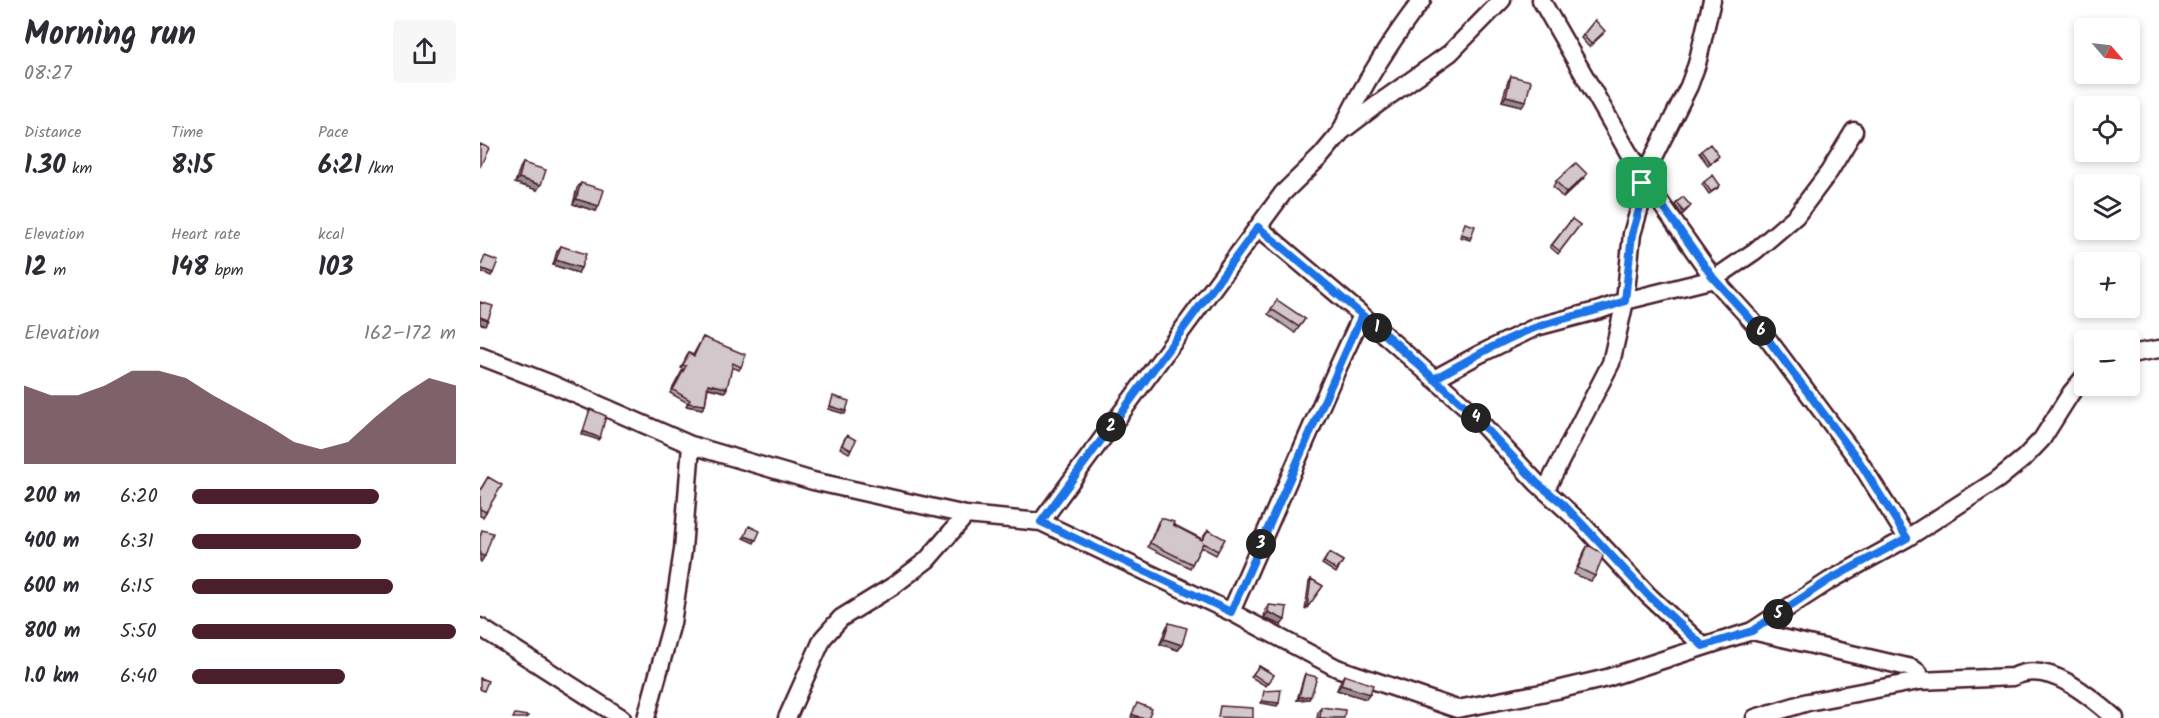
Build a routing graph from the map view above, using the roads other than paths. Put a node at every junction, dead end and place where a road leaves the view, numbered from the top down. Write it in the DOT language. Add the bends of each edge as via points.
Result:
graph roads {
  1 [pos="1422,0"];
  2 [pos="1502,0"];
  3 [pos="1541,0"];
  4 [pos="1712,0"];
  5 [pos="1854,131"];
  6 [pos="1341,132"];
  7 [pos="1643,178"];
  8 [pos="1258,227"];
  9 [pos="1714,279"];
  10 [pos="1625,301"];
  11 [pos="1362,315"];
  12 [pos="2159,349"];
  13 [pos="2140,352"];
  14 [pos="480,356"];
  15 [pos="1434,379"];
  16 [pos="2074,389"];
  17 [pos="691,446"];
  18 [pos="1545,491"];
  19 [pos="966,515"];
  20 [pos="1041,522"];
  21 [pos="1907,538"];
  22 [pos="1231,612"];
  23 [pos="480,627"];
  24 [pos="1752,631"];
  25 [pos="1703,646"];
  26 [pos="1919,681"];
  27 [pos="1455,713"];
  28 [pos="622,718"];
  29 [pos="646,718"];
  30 [pos="787,718"];
  31 [pos="1755,718"];
  32 [pos="2115,718"];
  1 -- 6 [label="street" via="1374,72"];
  2 -- 6 [label="street" via="1450,53"];
  3 -- 7 [label="street"];
  4 -- 7 [label="street" via="1689,86"];
  5 -- 9 [label="street" via="1830,172 1796,216"];
  6 -- 8 [label="street" via="1283,193"];
  7 -- 9 [label="street"];
  7 -- 10 [label="street"];
  8 -- 11 [label="street"];
  8 -- 20 [label="street"];
  9 -- 10 [label="street"];
  9 -- 21 [label="street" via="1764,334 1859,461"];
  10 -- 15 [label="street" via="1536,327"];
  10 -- 18 [label="street" via="1606,376"];
  11 -- 15 [label="street"];
  11 -- 22 [label="street"];
  12 -- 13 [label="street"];
  14 -- 17 [label="street"];
  15 -- 18 [label="street"];
  16 -- 21 [label="street" via="2042,439 2024,458"];
  17 -- 19 [label="street" via="813,481"];
  17 -- 29 [label="street" via="672,623"];
  18 -- 25 [label="street" via="1562,503 1648,595"];
  19 -- 20 [label="street"];
  19 -- 30 [label="street" via="927,560 841,618 823,638"];
  20 -- 22 [label="street"];
  21 -- 24 [label="street" via="1829,580"];
  22 -- 27 [label="street" via="1337,668"];
  23 -- 28 [label="street"];
  24 -- 25 [label="street"];
  24 -- 26 [label="street" via="1912,668 1919,673"];
  25 -- 27 [label="street" via="1607,678"];
  26 -- 31 [label="street" via="1808,702"];
  26 -- 32 [label="street" via="2013,677 2022,672 2046,674 2083,690"];
}
